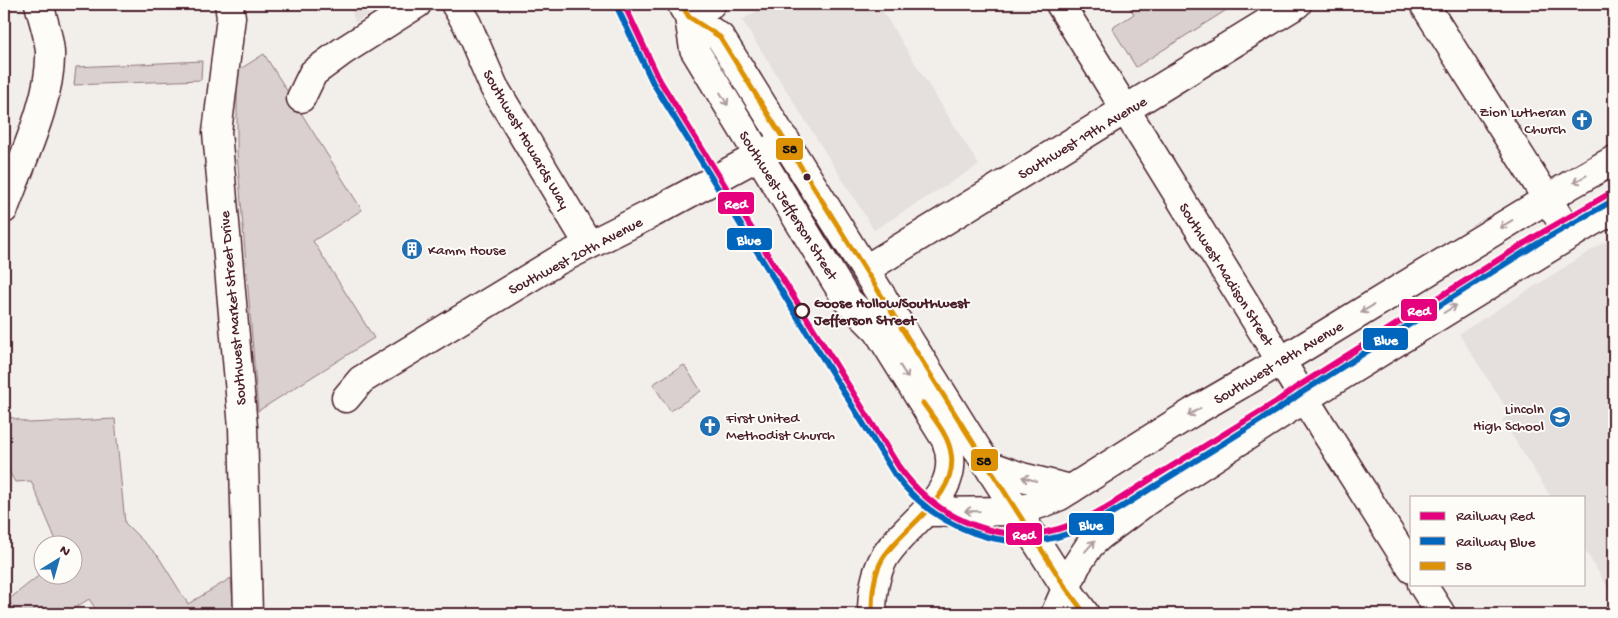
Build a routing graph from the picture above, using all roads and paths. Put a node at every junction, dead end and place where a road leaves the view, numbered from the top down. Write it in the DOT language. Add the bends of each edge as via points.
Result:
graph roads {
  1 [pos="39,4"];
  2 [pos="229,4"];
  3 [pos="418,4"];
  4 [pos="454,4"];
  5 [pos="1060,4"];
  6 [pos="1297,4"];
  7 [pos="1424,4"];
  8 [pos="694,8"];
  9 [pos="301,98"];
  10 [pos="1126,110"];
  11 [pos="786,141"];
  12 [pos="759,156"];
  13 [pos="1614,160"];
  14 [pos="1547,198"];
  15 [pos="4,209"];
  16 [pos="1614,210"];
  17 [pos="1570,235"];
  18 [pos="589,245"];
  19 [pos="866,269"];
  20 [pos="1281,361"];
  21 [pos="346,398"];
  22 [pos="1304,399"];
  23 [pos="988,465"];
  24 [pos="1071,489"];
  25 [pos="1017,511"];
  26 [pos="926,512"];
  27 [pos="1410,565"];
  28 [pos="1423,586"];
  29 [pos="1066,588"];
  30 [pos="248,614"];
  31 [pos="872,614"];
  32 [pos="1055,614"];
  33 [pos="1085,614"];
  34 [pos="1440,614"];
  1 -- 15 [label="street" via="48,40 47,86"];
  2 -- 30 [label="street, Southwest Market Street Drive" via="231,17 217,132 243,427"];
  3 -- 9 [label="street" via="313,73"];
  4 -- 18 [label="street, Southwest Howards Way" via="467,24 494,87"];
  5 -- 10 [label="street, Southwest Madison Street"];
  6 -- 10 [label="street, Southwest 19th Avenue"];
  7 -- 14 [label="street"];
  8 -- 11 [label="street, Southwest Jefferson Street" via="720,37"];
  8 -- 12 [label="street, Southwest Jefferson Street, one-way" via="694,49"];
  10 -- 19 [label="street, Southwest 19th Avenue"];
  10 -- 20 [label="street, Southwest Madison Street"];
  11 -- 12 [label="street, Southwest 20th Avenue"];
  11 -- 19 [label="street, Southwest Jefferson Street"];
  12 -- 18 [label="street, Southwest 20th Avenue"];
  12 -- 26 [label="street, Southwest Jefferson Street, one-way" via="847,300 878,331 946,440 952,455 947,482"];
  13 -- 14 [label="street, Southwest 18th Avenue, one-way"];
  14 -- 17 [label="street"];
  14 -- 20 [label="street, Southwest 18th Avenue, one-way"];
  16 -- 17 [label="street"];
  22 -- 17 [label="street, one-way"];
  18 -- 21 [label="street, Southwest 20th Avenue" via="557,261 361,380"];
  19 -- 23 [label="street, Southwest Jefferson Street"];
  20 -- 22 [label="street, Southwest Madison Street"];
  20 -- 24 [label="street, Southwest 18th Avenue, one-way"];
  22 -- 27 [label="street, Southwest Madison Street"];
  29 -- 22 [label="street, one-way" via="1084,554 1101,535 1148,500"];
  24 -- 23 [label="street, one-way"];
  23 -- 25 [label="street, Southwest Jefferson Street"];
  24 -- 25 [label="street, Southwest 18th Avenue"];
  25 -- 26 [label="street, Southwest 18th Avenue, one-way"];
  25 -- 29 [label="street, Southwest Jefferson Street"];
  26 -- 31 [label="street, Southwest Jefferson Street" via="883,559 876,577"];
  28 -- 34 [label="street"];
  29 -- 32 [label="street"];
  29 -- 33 [label="street, Southwest Jefferson Street"];
}
